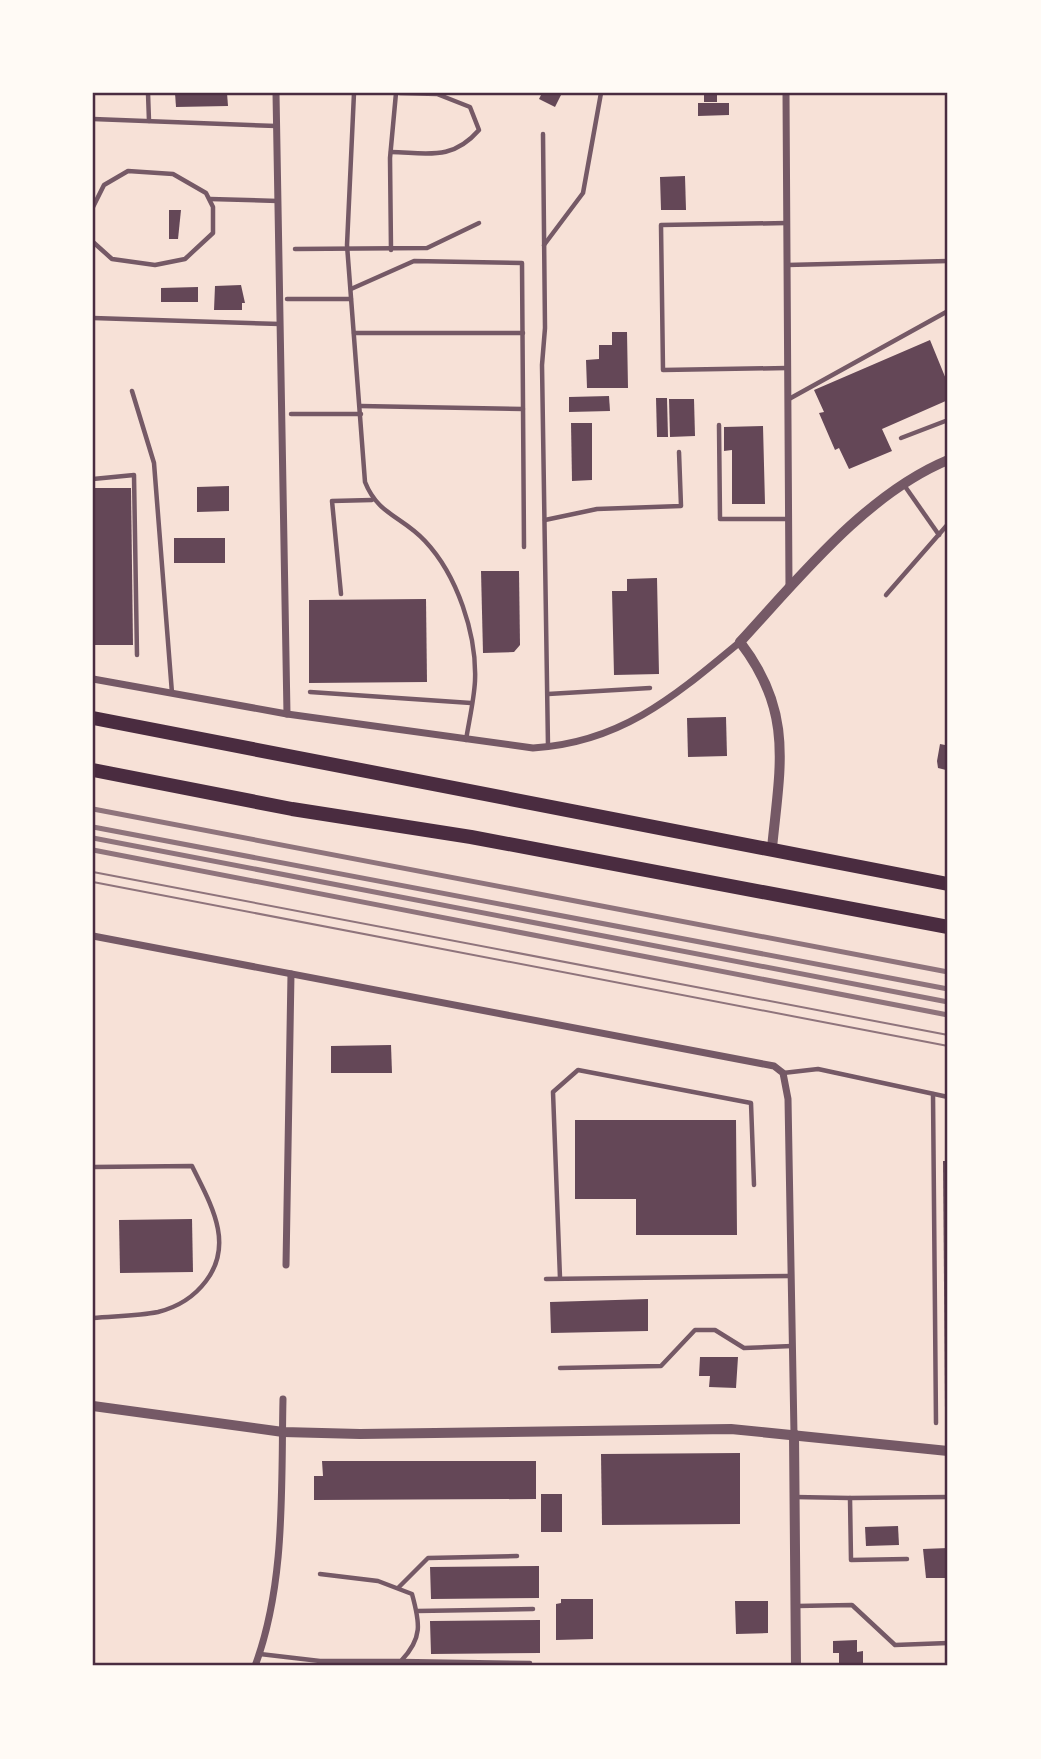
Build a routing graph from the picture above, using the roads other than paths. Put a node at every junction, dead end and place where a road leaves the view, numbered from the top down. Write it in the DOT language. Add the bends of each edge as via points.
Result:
graph roads {
  1 [pos="148,93"];
  2 [pos="276,93"];
  3 [pos="354,93"];
  4 [pos="398,93"];
  5 [pos="601,93"];
  6 [pos="786,93"];
  7 [pos="93,119"];
  8 [pos="149,121"];
  9 [pos="276,125"];
  10 [pos="542,134"];
  11 [pos="391,152"];
  12 [pos="210,199"];
  13 [pos="278,201"];
  14 [pos="93,207"];
  15 [pos="479,223"];
  16 [pos="787,223"];
  17 [pos="93,242"];
  18 [pos="544,245"];
  19 [pos="295,249"];
  20 [pos="348,250"];
  21 [pos="391,250"];
  22 [pos="948,261"];
  23 [pos="787,265"];
  24 [pos="351,289"];
  25 [pos="287,299"];
  26 [pos="351,299"];
  27 [pos="948,311"];
  28 [pos="93,318"];
  29 [pos="280,324"];
  30 [pos="354,333"];
  31 [pos="523,333"];
  32 [pos="788,368"];
  33 [pos="132,391"];
  34 [pos="788,400"];
  35 [pos="360,406"];
  36 [pos="523,409"];
  37 [pos="290,414"];
  38 [pos="360,414"];
  39 [pos="948,420"];
  40 [pos="719,425"];
  41 [pos="901,438"];
  42 [pos="679,452"];
  43 [pos="948,460"];
  44 [pos="93,479"];
  45 [pos="904,484"];
  46 [pos="372,500"];
  47 [pos="789,519"];
  48 [pos="544,520"];
  49 [pos="948,524"];
  50 [pos="939,535"];
  51 [pos="524,547"];
  52 [pos="789,589"];
  53 [pos="341,594"];
  54 [pos="886,595"];
  55 [pos="740,642"];
  56 [pos="137,655"];
  57 [pos="93,679"];
  58 [pos="650,688"];
  59 [pos="310,692"];
  60 [pos="172,693"];
  61 [pos="548,695"];
  62 [pos="471,703"];
  63 [pos="287,714"];
  64 [pos="93,718"];
  65 [pos="466,741"];
  66 [pos="548,747"];
  67 [pos="93,770"];
  68 [pos="772,848"];
  69 [pos="948,884"];
  70 [pos="948,928"];
  71 [pos="93,936"];
  72 [pos="291,974"];
  73 [pos="783,1073"];
  74 [pos="933,1094"];
  75 [pos="948,1097"];
  76 [pos="93,1167"];
  77 [pos="754,1185"];
  78 [pos="286,1265"];
  79 [pos="791,1276"];
  80 [pos="546,1279"];
  81 [pos="560,1279"];
  82 [pos="93,1318"];
  83 [pos="792,1346"];
  84 [pos="560,1368"];
  85 [pos="284,1399"];
  86 [pos="93,1406"];
  87 [pos="936,1423"];
  88 [pos="283,1432"];
  89 [pos="794,1434"];
  90 [pos="948,1451"];
  91 [pos="794,1497"];
  92 [pos="948,1497"];
  93 [pos="850,1498"];
  94 [pos="517,1556"];
  95 [pos="907,1559"];
  96 [pos="320,1574"];
  97 [pos="399,1587"];
  98 [pos="795,1606"];
  99 [pos="533,1609"];
  100 [pos="417,1611"];
  101 [pos="948,1643"];
  102 [pos="260,1654"];
  103 [pos="401,1661"];
  104 [pos="530,1663"];
  105 [pos="255,1666"];
  106 [pos="796,1666"];
  1 -- 8 [label="lane"];
  2 -- 9 [label="street"];
  3 -- 20 [label="lane"];
  4 -- 11 [label="lane"];
  4 -- 11 [label="lane" via="437,94 470,107 479,130 466,145 447,153"];
  5 -- 18 [label="lane" via="583,193"];
  6 -- 16 [label="street"];
  7 -- 8 [label="lane"];
  8 -- 9 [label="lane"];
  9 -- 13 [label="street"];
  10 -- 18 [label="lane"];
  11 -- 21 [label="lane"];
  12 -- 13 [label="lane"];
  12 -- 14 [label="lane" via="173,174 128,171 104,185"];
  12 -- 17 [label="lane" via="213,233 185,259 155,265 113,259"];
  13 -- 29 [label="street"];
  15 -- 21 [label="lane" via="426,248"];
  16 -- 23 [label="street"];
  16 -- 32 [label="lane" via="661,225 663,370"];
  18 -- 48 [label="lane"];
  19 -- 20 [label="lane"];
  20 -- 21 [label="lane"];
  20 -- 24 [label="lane"];
  22 -- 23 [label="lane"];
  23 -- 32 [label="street"];
  24 -- 26 [label="lane"];
  24 -- 31 [label="lane" via="414,261 522,263"];
  25 -- 26 [label="lane"];
  26 -- 30 [label="lane"];
  27 -- 34 [label="lane"];
  28 -- 29 [label="lane"];
  29 -- 63 [label="street"];
  30 -- 31 [label="lane"];
  30 -- 35 [label="lane"];
  31 -- 36 [label="lane"];
  32 -- 34 [label="street"];
  33 -- 60 [label="lane" via="154,463"];
  34 -- 47 [label="street"];
  35 -- 36 [label="lane"];
  35 -- 38 [label="lane"];
  36 -- 51 [label="lane"];
  37 -- 38 [label="lane"];
  38 -- 46 [label="lane" via="365,482"];
  39 -- 41 [label="lane"];
  40 -- 47 [label="lane" via="720,519"];
  42 -- 48 [label="lane" via="681,506 597,509"];
  43 -- 45 [label="street"];
  44 -- 56 [label="lane" via="134,475"];
  45 -- 50 [label="lane"];
  45 -- 52 [label="street" via="879,501"];
  46 -- 53 [label="lane" via="332,501"];
  46 -- 62 [label="lane" via="426,542 459,596 472,645 475,681"];
  47 -- 52 [label="street"];
  48 -- 61 [label="lane"];
  49 -- 50 [label="lane"];
  50 -- 54 [label="lane"];
  52 -- 55 [label="street"];
  55 -- 66 [label="street" via="689,685 631,723 593,738"];
  55 -- 68 [label="street" via="766,680 778,721"];
  57 -- 60 [label="street"];
  58 -- 61 [label="lane"];
  59 -- 62 [label="lane"];
  60 -- 63 [label="street"];
  61 -- 66 [label="lane"];
  62 -- 65 [label="lane"];
  63 -- 65 [label="street"];
  64 -- 68 [label="highway"];
  65 -- 66 [label="street" via="512,748"];
  67 -- 70 [label="highway"];
  68 -- 69 [label="highway"];
  71 -- 72 [label="street"];
  72 -- 73 [label="street" via="760,1062"];
  72 -- 78 [label="street"];
  73 -- 74 [label="lane" via="818,1069"];
  73 -- 79 [label="street" via="788,1099"];
  74 -- 75 [label="lane"];
  74 -- 87 [label="lane"];
  76 -- 82 [label="lane" via="192,1166 220,1231 220,1255 194,1297 159,1311"];
  77 -- 81 [label="lane" via="751,1103 578,1070 552,1092"];
  79 -- 81 [label="lane"];
  79 -- 83 [label="street"];
  80 -- 81 [label="lane"];
  83 -- 84 [label="lane" via="744,1348 715,1330 695,1331 661,1366"];
  83 -- 89 [label="street"];
  85 -- 88 [label="street"];
  86 -- 88 [label="street"];
  88 -- 89 [label="street" via="731,1429"];
  88 -- 102 [label="street" via="275,1576"];
  89 -- 90 [label="street"];
  89 -- 91 [label="street"];
  91 -- 93 [label="lane"];
  91 -- 98 [label="street"];
  92 -- 93 [label="lane"];
  93 -- 95 [label="lane" via="851,1560"];
  94 -- 97 [label="lane" via="428,1558"];
  96 -- 97 [label="lane"];
  97 -- 100 [label="lane" via="412,1594"];
  98 -- 101 [label="lane" via="852,1605 895,1645"];
  98 -- 106 [label="street"];
  99 -- 100 [label="lane"];
  100 -- 103 [label="lane" via="415,1647"];
  102 -- 103 [label="lane" via="320,1661"];
  102 -- 105 [label="street"];
  103 -- 104 [label="lane"];
}
